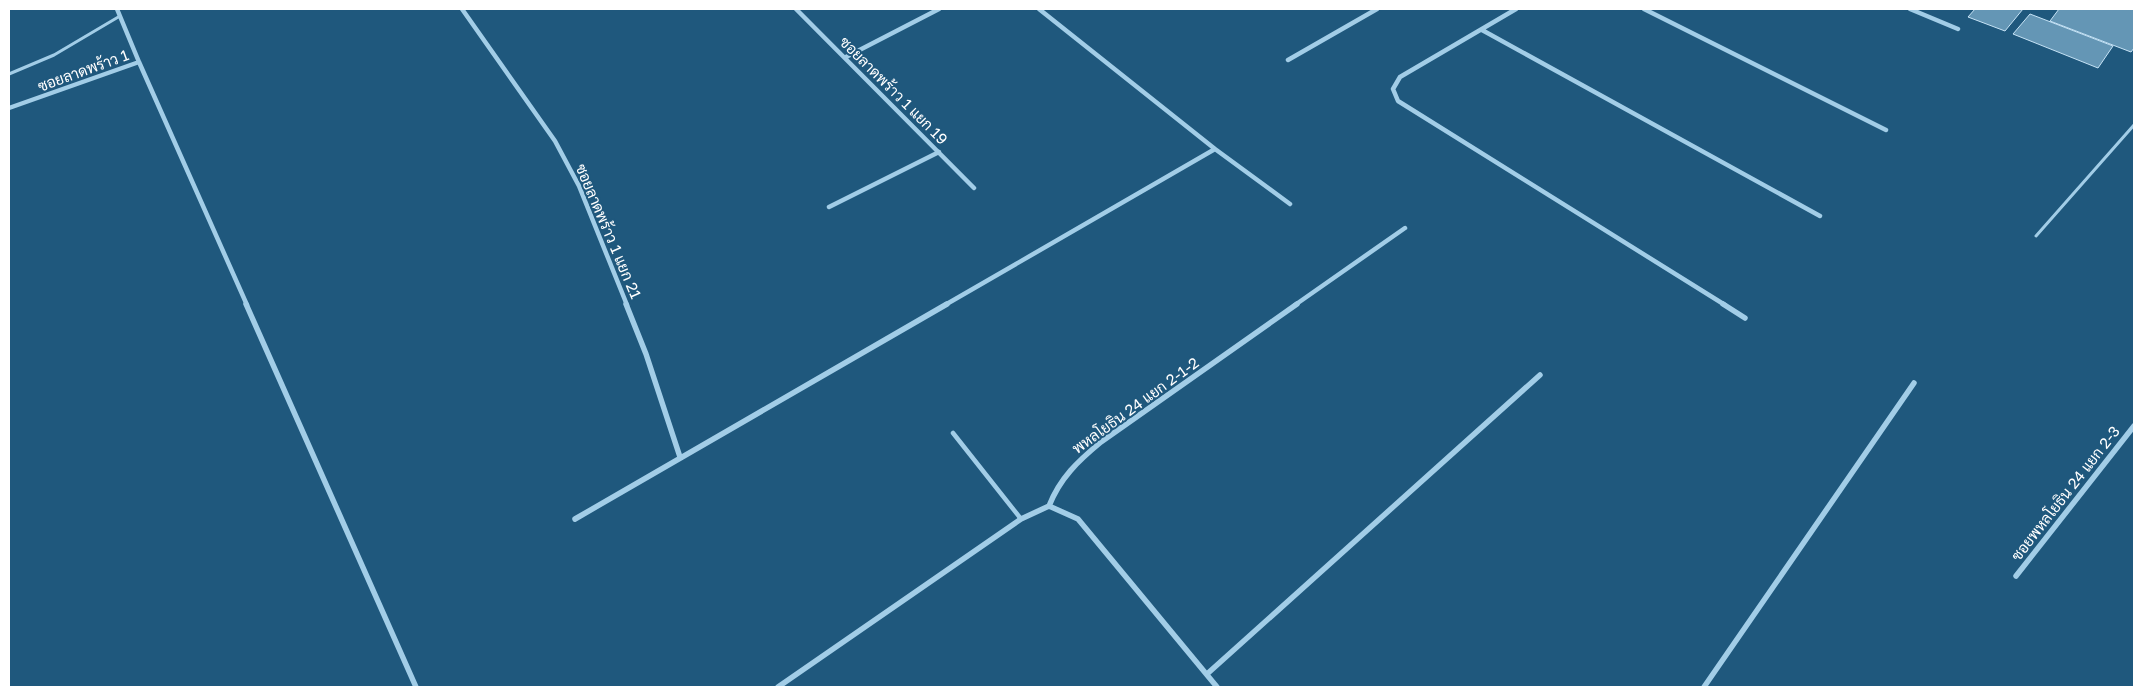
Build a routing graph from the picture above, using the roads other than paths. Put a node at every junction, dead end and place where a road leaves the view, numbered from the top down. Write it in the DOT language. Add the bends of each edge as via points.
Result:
graph roads {
  1 [pos="117,9"];
  2 [pos="462,9"];
  3 [pos="796,9"];
  4 [pos="939,9"];
  5 [pos="1039,9"];
  6 [pos="1377,9"];
  7 [pos="1516,9"];
  8 [pos="1644,9"];
  9 [pos="1910,9"];
  10 [pos="120,16"];
  11 [pos="1958,29"];
  12 [pos="1482,30"];
  13 [pos="846,57"];
  14 [pos="1288,60"];
  15 [pos="139,62"];
  16 [pos="9,74"];
  17 [pos="9,108"];
  18 [pos="2134,125"];
  19 [pos="1886,130"];
  20 [pos="1215,149"];
  21 [pos="939,152"];
  22 [pos="974,188"];
  23 [pos="1290,204"];
  24 [pos="829,207"];
  25 [pos="1820,216"];
  26 [pos="1405,228"];
  27 [pos="2036,236"];
  28 [pos="1745,318"];
  29 [pos="1540,375"];
  30 [pos="1914,383"];
  31 [pos="2134,426"];
  32 [pos="953,433"];
  33 [pos="680,457"];
  34 [pos="1049,506"];
  35 [pos="575,519"];
  36 [pos="1021,519"];
  37 [pos="2016,576"];
  38 [pos="1208,674"];
  39 [pos="416,687"];
  40 [pos="778,687"];
  41 [pos="1217,687"];
  42 [pos="1704,687"];
  1 -- 10 [label="street, ซอยลาดพร้าว 1"];
  2 -- 33 [label="street, ซอยลาดพร้าว 1 แยก 21" via="555,141 579,186 646,354"];
  3 -- 13 [label="street, ซอยลาดพร้าว 1 แยก 19"];
  4 -- 13 [label="street"];
  5 -- 20 [label="street"];
  6 -- 14 [label="street"];
  7 -- 12 [label="street"];
  8 -- 19 [label="street"];
  9 -- 11 [label="street"];
  10 -- 15 [label="street, ซอยลาดพร้าว 1"];
  10 -- 16 [label="lane" via="54,55"];
  12 -- 25 [label="street"];
  12 -- 28 [label="street" via="1400,77 1393,84 1392,92 1398,101"];
  13 -- 21 [label="street, ซอยลาดพร้าว 1 แยก 19"];
  15 -- 17 [label="street, ซอยลาดพร้าว 1"];
  15 -- 39 [label="street"];
  18 -- 27 [label="lane"];
  20 -- 23 [label="street"];
  20 -- 33 [label="street"];
  21 -- 22 [label="street, ซอยลาดพร้าว 1 แยก 19"];
  21 -- 24 [label="street"];
  26 -- 34 [label="street, พหลโยธิน 24 แยก 2-1-2" via="1101,442 1070,468 1056,486"];
  29 -- 38 [label="street"];
  30 -- 42 [label="street"];
  31 -- 37 [label="street, ซอยพหลโยธิน 24 แยก 2-3"];
  32 -- 36 [label="lane"];
  33 -- 35 [label="street"];
  34 -- 36 [label="street"];
  34 -- 38 [label="street" via="1078,520"];
  36 -- 40 [label="street"];
  38 -- 41 [label="street"];
}
